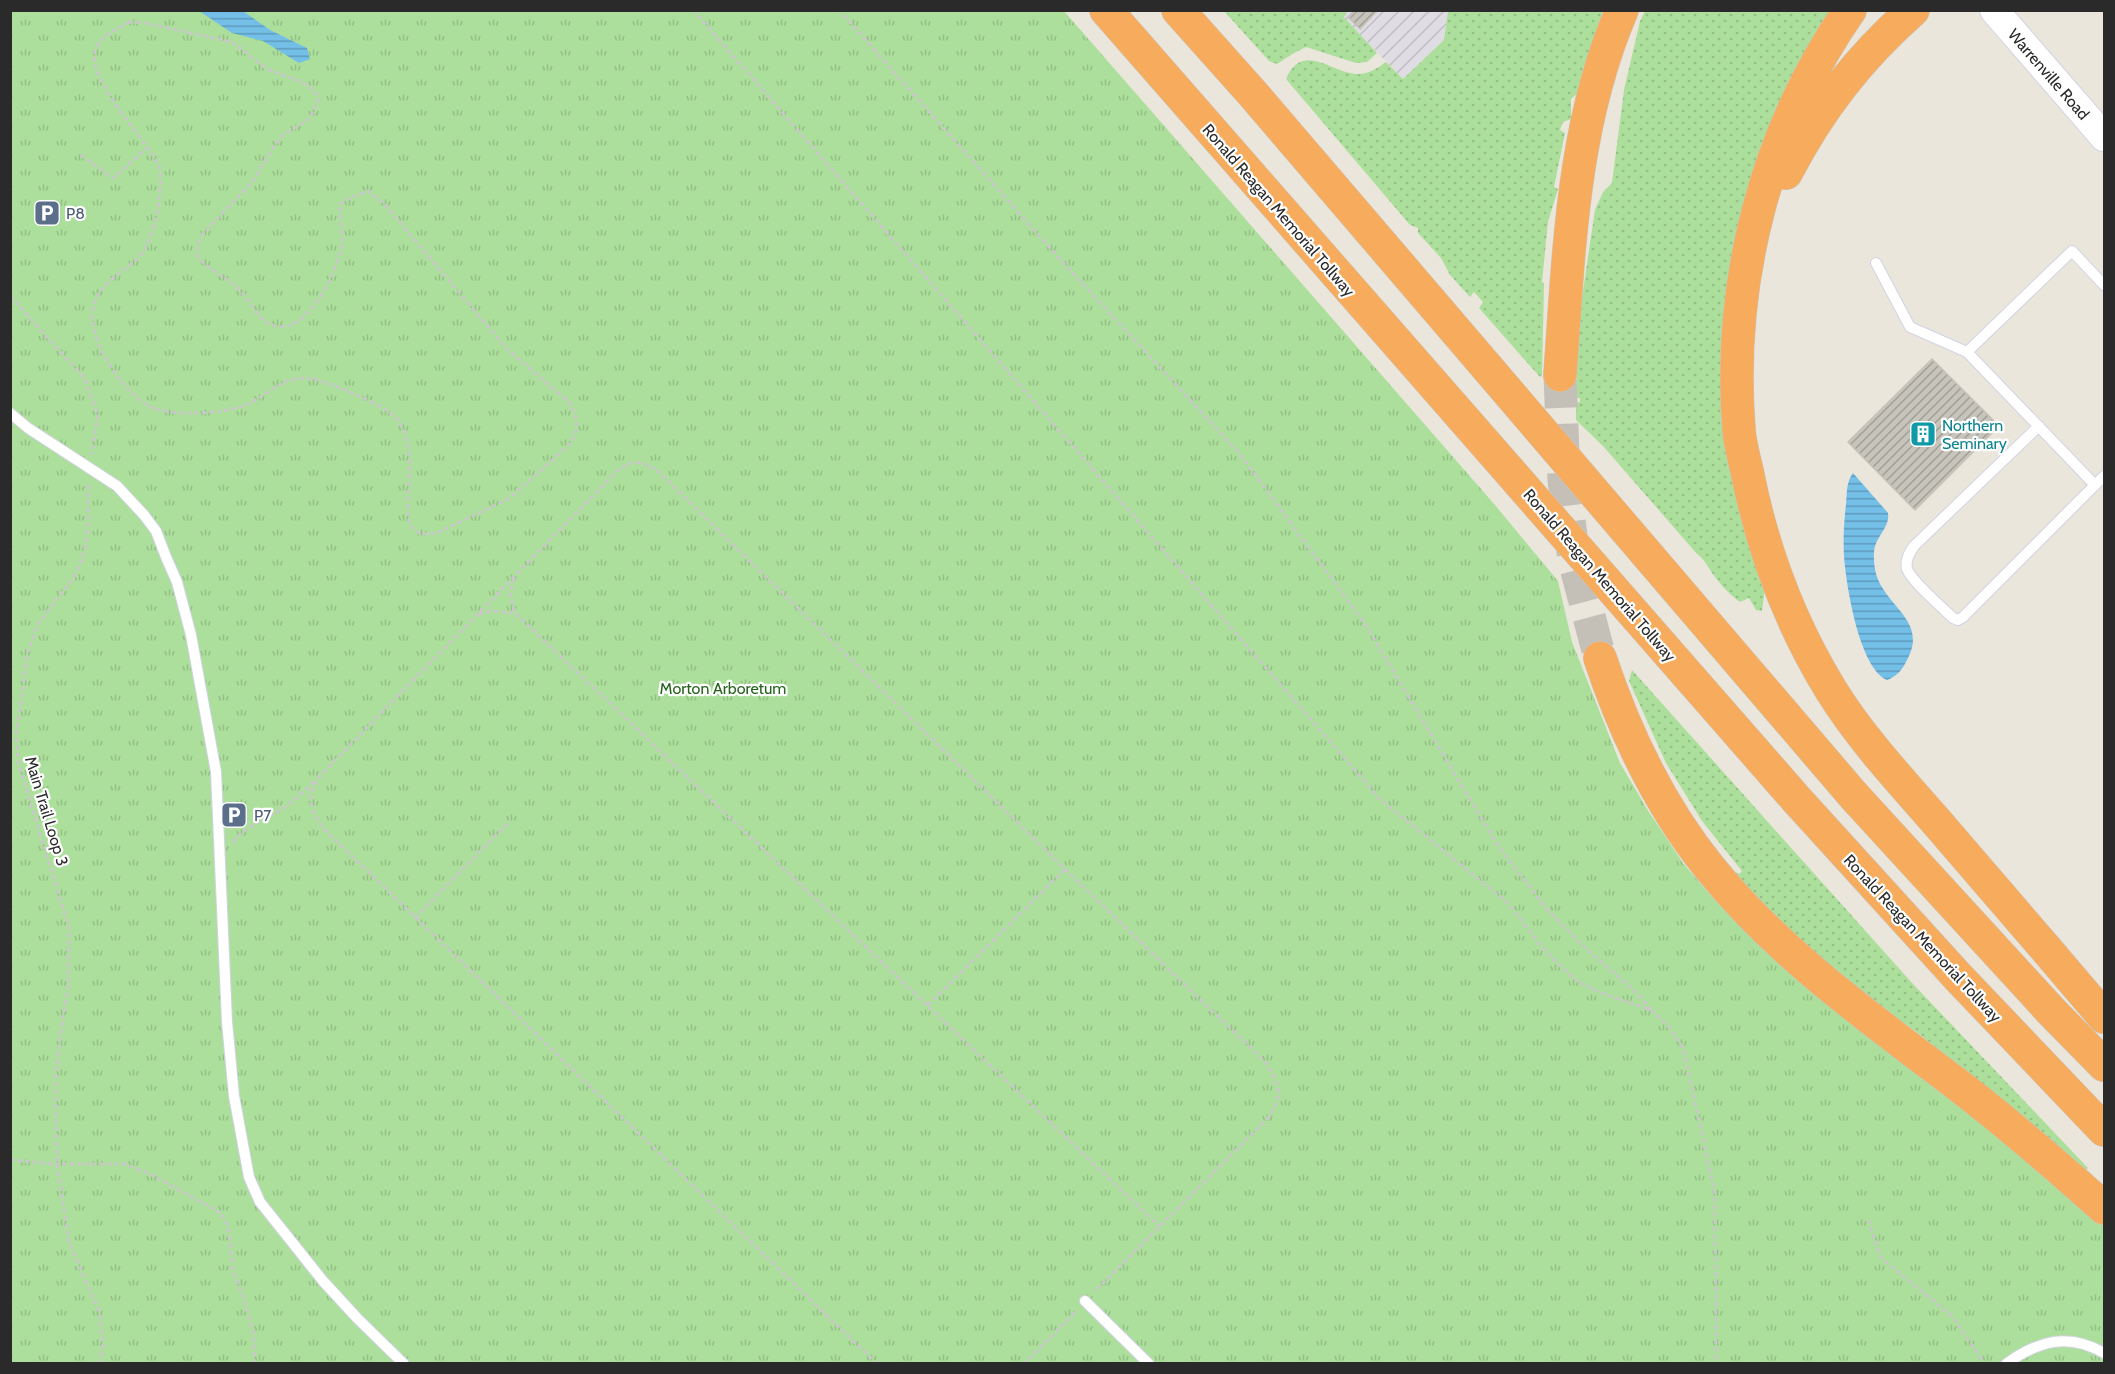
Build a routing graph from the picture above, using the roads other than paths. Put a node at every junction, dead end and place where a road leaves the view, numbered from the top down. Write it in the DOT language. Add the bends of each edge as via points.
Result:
graph roads {
  1 [pos="1106,10"];
  2 [pos="1178,10"];
  3 [pos="1622,10"];
  4 [pos="1850,10"];
  5 [pos="1913,10"];
  6 [pos="2000,17"];
  7 [pos="2104,137"];
  8 [pos="1752,239"];
  9 [pos="1876,263"];
  10 [pos="2104,285"];
  11 [pos="1967,352"];
  12 [pos="1560,375"];
  13 [pos="10,413"];
  14 [pos="2039,426"];
  15 [pos="2104,476"];
  16 [pos="2095,485"];
  17 [pos="1600,658"];
  18 [pos="2104,1017"];
  19 [pos="2104,1065"];
  20 [pos="2104,1130"];
  21 [pos="2104,1208"];
  22 [pos="1085,1301"];
  23 [pos="2104,1353"];
  24 [pos="404,1364"];
  25 [pos="1149,1364"];
  26 [pos="2006,1364"];
  1 -- 20 [label="highway, Ronald Reagan Memorial Tollway" via="1797,800"];
  2 -- 19 [label="highway" via="1854,796"];
  3 -- 12 [label="highway" via="1601,66 1582,144 1570,224"];
  4 -- 8 [label="highway" via="1816,64 1784,131"];
  5 -- 8 [label="highway" via="1883,37 1825,106"];
  6 -- 7 [label="main road, Warrenville Road"];
  8 -- 18 [label="highway" via="1740,302 1739,434 1753,505 1773,570 1797,628 1831,691 1875,750"];
  9 -- 11 [label="lane" via="1910,327"];
  10 -- 11 [label="lane" via="2072,251"];
  11 -- 14 [label="lane"];
  13 -- 24 [label="lane" via="117,486 156,531 177,582 196,657 216,772 226,1022 249,1177 260,1202 323,1281"];
  14 -- 16 [label="lane"];
  14 -- 16 [label="lane" via="1909,554 1908,570 1927,592 1953,618 1963,617"];
  15 -- 16 [label="lane"];
  17 -- 21 [label="highway" via="1614,700 1677,823 1744,908 1824,982 1994,1114"];
  22 -- 25 [label="lane"];
  23 -- 26 [label="lane" via="2070,1341 2048,1342"];
}
